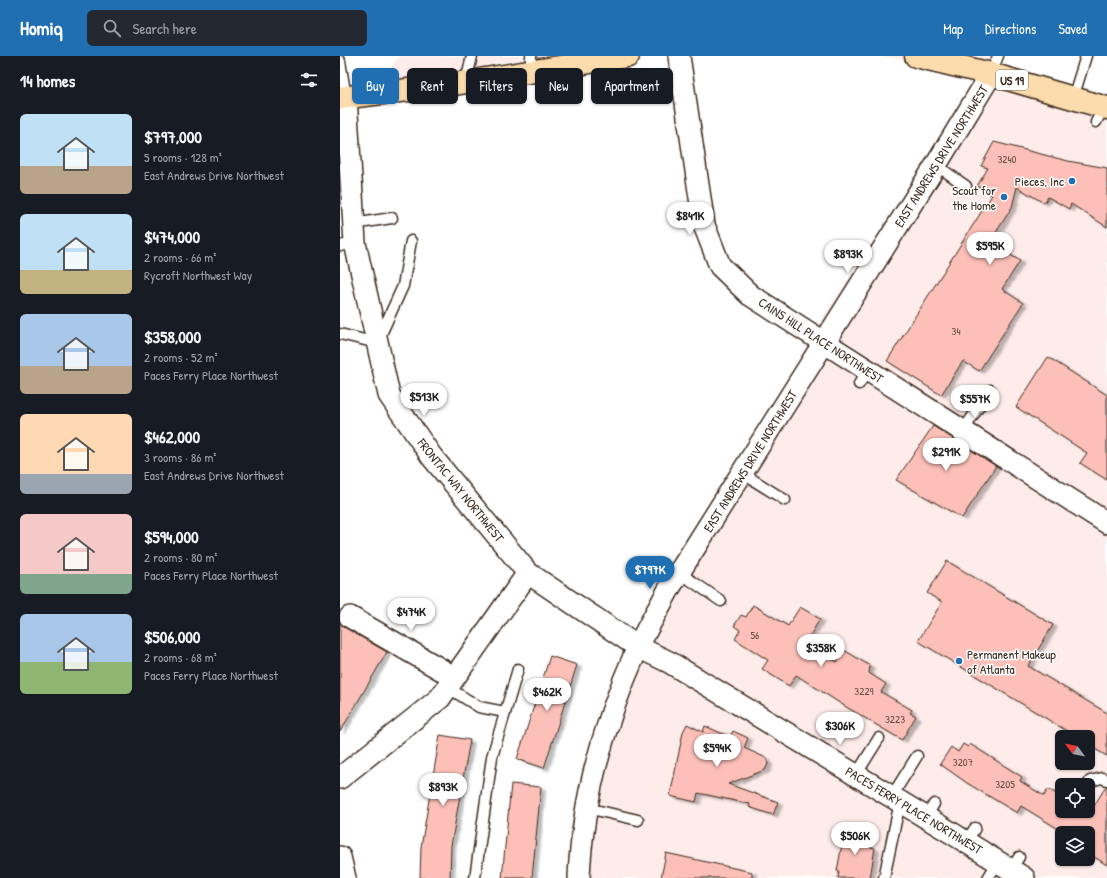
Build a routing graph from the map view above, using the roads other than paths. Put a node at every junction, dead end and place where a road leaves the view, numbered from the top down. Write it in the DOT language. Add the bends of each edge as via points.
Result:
graph roads {
  1 [pos="472,56"];
  2 [pos="628,56"];
  3 [pos="679,56"];
  4 [pos="916,56"];
  5 [pos="1086,56"];
  6 [pos="598,58"];
  7 [pos="340,61"];
  8 [pos="531,64"];
  9 [pos="995,65"];
  10 [pos="469,68"];
  11 [pos="517,68"];
  12 [pos="466,82"];
  13 [pos="343,97"];
  14 [pos="1072,98"];
  15 [pos="1102,113"];
  16 [pos="936,165"];
  17 [pos="966,186"];
  18 [pos="392,218"];
  19 [pos="349,238"];
  20 [pos="411,240"];
  21 [pos="340,334"];
  22 [pos="824,342"];
  23 [pos="377,343"];
  24 [pos="990,390"];
  25 [pos="963,431"];
  26 [pos="742,473"];
  27 [pos="785,500"];
  28 [pos="1107,523"];
  29 [pos="680,572"];
  30 [pos="528,573"];
  31 [pos="721,601"];
  32 [pos="350,616"];
  33 [pos="638,648"];
  34 [pos="518,669"];
  35 [pos="451,682"];
  36 [pos="505,712"];
  37 [pos="879,738"];
  38 [pos="917,756"];
  39 [pos="856,775"];
  40 [pos="340,778"];
  41 [pos="1095,780"];
  42 [pos="1107,780"];
  43 [pos="896,799"];
  44 [pos="587,808"];
  45 [pos="638,820"];
  46 [pos="340,857"];
  47 [pos="1008,869"];
  48 [pos="346,878"];
  49 [pos="475,878"];
  50 [pos="579,878"];
  51 [pos="884,878"];
  1 -- 10 [label="lane"];
  2 -- 6 [label="main road"];
  3 -- 22 [label="street, CAINS HILL PLACE NORTHWEST" via="704,225 720,266 750,295"];
  4 -- 9 [label="main road, US 19"];
  5 -- 14 [label="lane"];
  6 -- 8 [label="main road"];
  7 -- 13 [label="lane"];
  8 -- 11 [label="main road"];
  9 -- 14 [label="main road, US 19"];
  9 -- 16 [label="street, EAST ANDREWS DRIVE NORTHWEST"];
  12 -- 13 [label="main road"];
  13 -- 19 [label="street, FRONTAC WAY NORTHWEST"];
  14 -- 15 [label="main road, US 19"];
  16 -- 17 [label="lane"];
  16 -- 22 [label="street, EAST ANDREWS DRIVE NORTHWEST"];
  18 -- 19 [label="lane"];
  19 -- 23 [label="street, FRONTAC WAY NORTHWEST"];
  20 -- 23 [label="lane" via="403,286"];
  21 -- 23 [label="lane"];
  22 -- 25 [label="street, CAINS HILL PLACE NORTHWEST" via="864,377"];
  22 -- 26 [label="street, EAST ANDREWS DRIVE NORTHWEST"];
  23 -- 30 [label="street, FRONTAC WAY NORTHWEST" via="389,396 432,457"];
  24 -- 25 [label="lane"];
  25 -- 28 [label="street, CAINS HILL PLACE NORTHWEST"];
  26 -- 27 [label="lane"];
  26 -- 29 [label="street, EAST ANDREWS DRIVE NORTHWEST"];
  29 -- 31 [label="lane"];
  29 -- 33 [label="street, EAST ANDREWS DRIVE NORTHWEST"];
  30 -- 33 [label="street, FRONTAC WAY NORTHWEST"];
  30 -- 35 [label="street"];
  32 -- 35 [label="street"];
  33 -- 39 [label="street, PACES FERRY PLACE NORTHWEST" via="669,662"];
  33 -- 44 [label="street, EAST ANDREWS DRIVE NORTHWEST" via="606,728"];
  34 -- 36 [label="lane"];
  35 -- 36 [label="lane" via="479,707"];
  35 -- 40 [label="street" via="440,698"];
  36 -- 49 [label="lane" via="492,757"];
  37 -- 39 [label="lane"];
  38 -- 43 [label="lane"];
  39 -- 43 [label="street, PACES FERRY PLACE NORTHWEST"];
  41 -- 42 [label="lane"];
  43 -- 47 [label="street, PACES FERRY PLACE NORTHWEST" via="930,811 971,835"];
  43 -- 51 [label="lane"];
  44 -- 45 [label="lane"];
  44 -- 50 [label="street, EAST ANDREWS DRIVE NORTHWEST"];
  46 -- 48 [label="street"];
}
